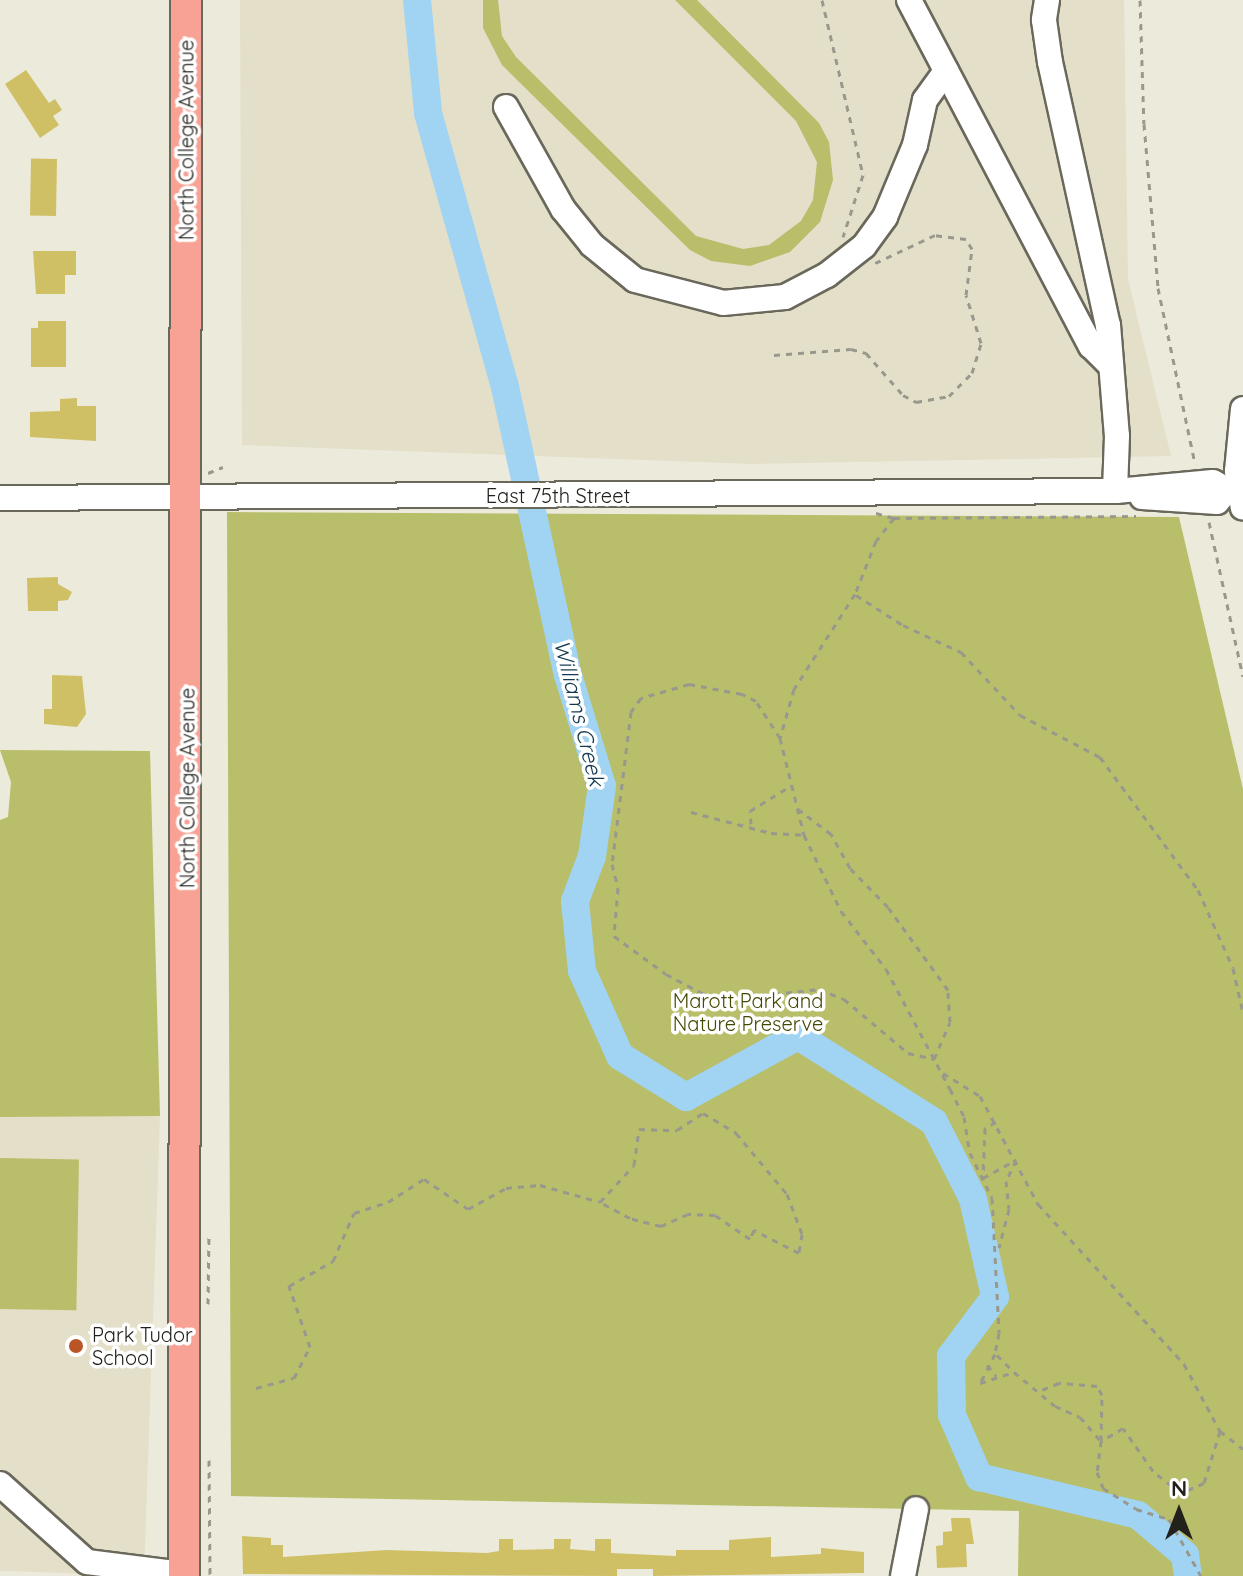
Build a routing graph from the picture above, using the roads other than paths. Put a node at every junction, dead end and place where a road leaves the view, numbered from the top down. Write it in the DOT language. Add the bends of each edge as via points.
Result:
graph roads {
  1 [pos="186,0"];
  2 [pos="909,0"];
  3 [pos="1047,0"];
  4 [pos="946,71"];
  5 [pos="506,107"];
  6 [pos="1111,366"];
  7 [pos="1243,409"];
  8 [pos="1116,491"];
  9 [pos="1238,493"];
  10 [pos="186,494"];
  11 [pos="0,498"];
  12 [pos="0,1484"];
  13 [pos="916,1509"];
  14 [pos="86,1569"];
  15 [pos="184,1575"];
  16 [pos="903,1576"];
  1 -- 10 [label="main road, North College Avenue"];
  2 -- 4 [label="street"];
  3 -- 6 [label="street" via="1050,62 1094,255"];
  4 -- 5 [label="street" via="925,100 915,145 885,217 852,255 785,297 723,303 635,280 592,245 563,209"];
  4 -- 6 [label="street" via="1091,346"];
  6 -- 8 [label="street"];
  7 -- 9 [label="street"];
  8 -- 9 [label="street, East 75th Street" via="1213,482"];
  8 -- 10 [label="street, East 75th Street"];
  10 -- 11 [label="street, East 75th Street"];
  10 -- 15 [label="main road, North College Avenue"];
  12 -- 14 [label="street"];
  13 -- 16 [label="street"];
  14 -- 15 [label="street"];
}
